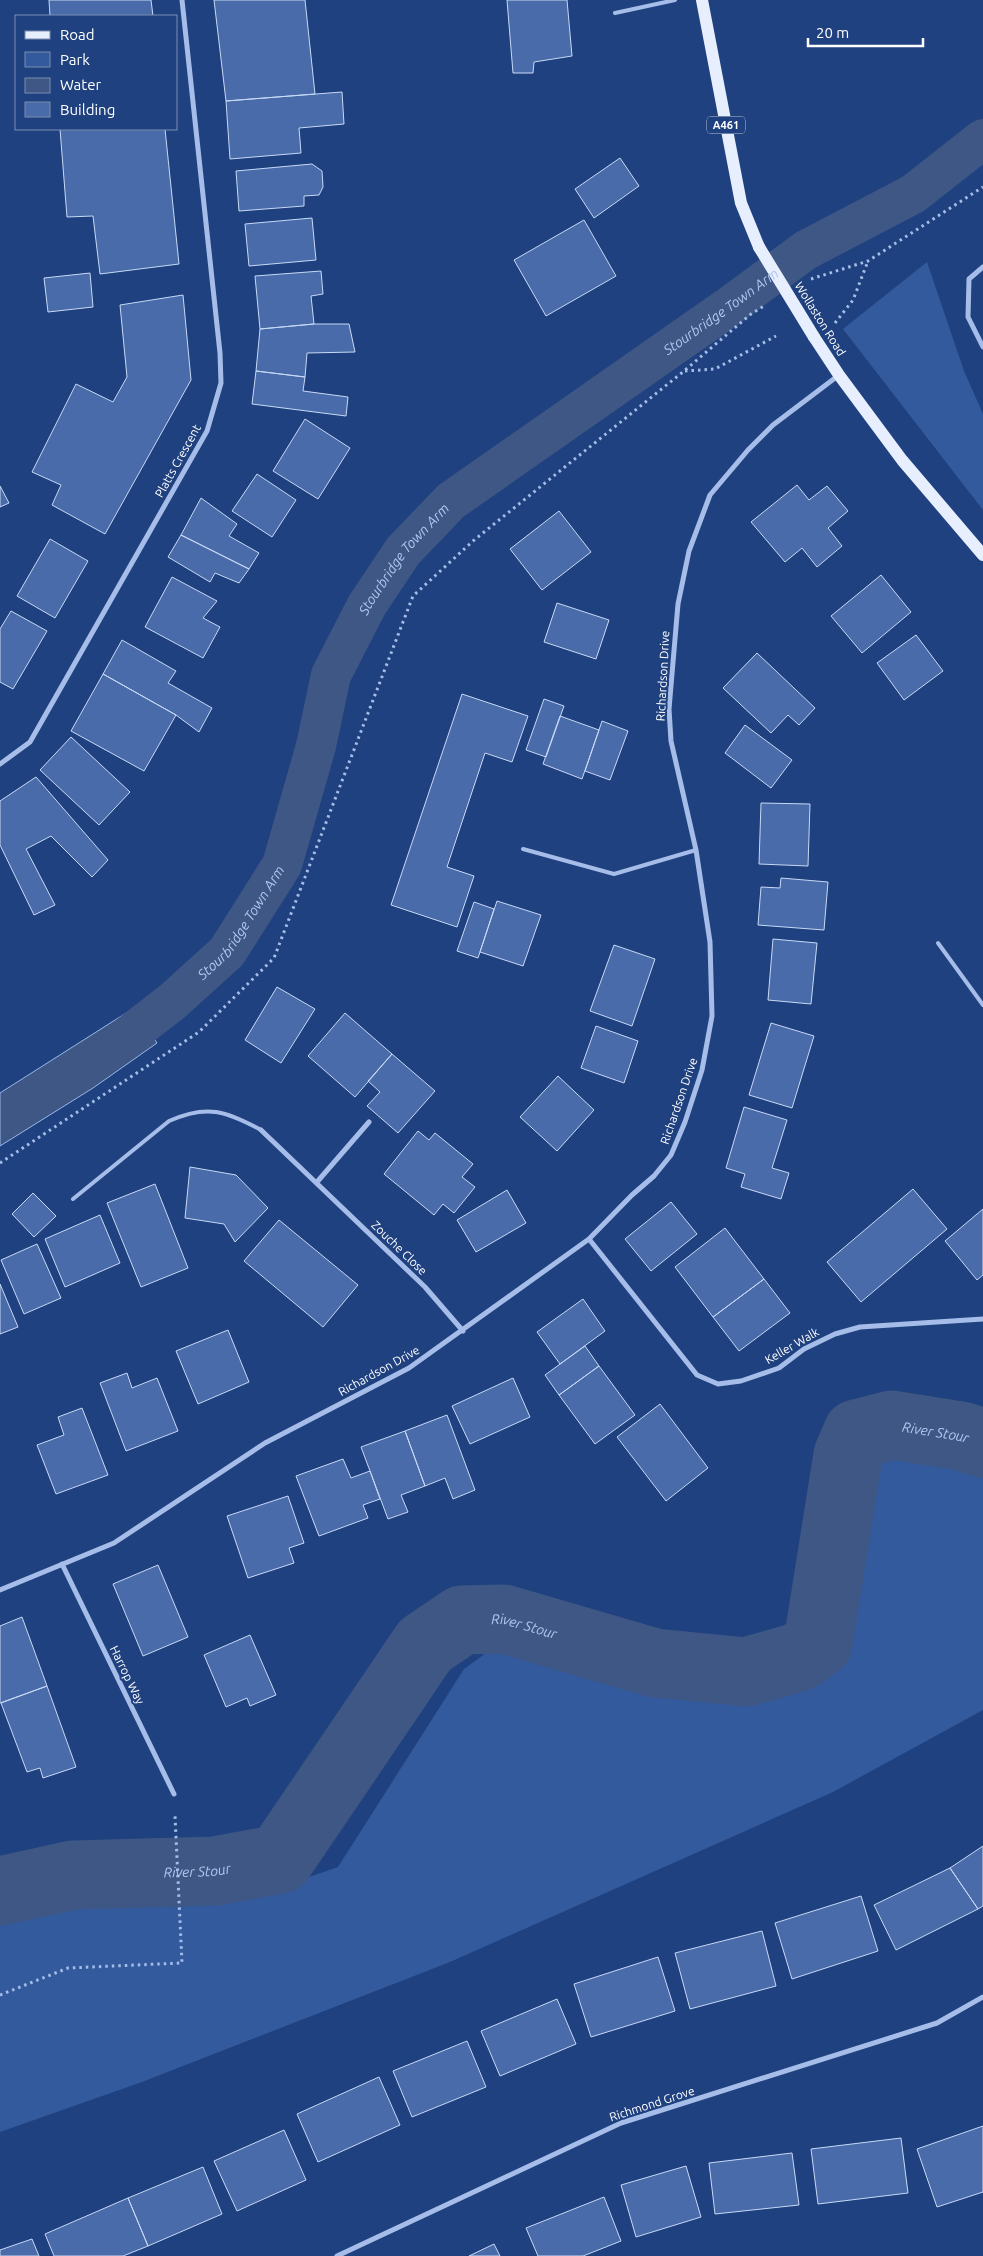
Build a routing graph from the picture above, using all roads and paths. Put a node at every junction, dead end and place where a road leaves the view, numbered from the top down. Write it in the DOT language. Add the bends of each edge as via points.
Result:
graph roads {
  1 [pos="182,0"];
  2 [pos="675,0"];
  3 [pos="702,0"];
  4 [pos="615,12"];
  5 [pos="983,187"];
  6 [pos="868,261"];
  7 [pos="983,267"];
  8 [pos="806,282"];
  9 [pos="766,305"];
  10 [pos="834,326"];
  11 [pos="776,336"];
  12 [pos="983,346"];
  13 [pos="684,371"];
  14 [pos="839,375"];
  15 [pos="983,555"];
  16 [pos="0,764"];
  17 [pos="523,849"];
  18 [pos="696,850"];
  19 [pos="938,943"];
  20 [pos="983,1005"];
  21 [pos="369,1122"];
  22 [pos="261,1130"];
  23 [pos="0,1163"];
  24 [pos="317,1182"];
  25 [pos="73,1199"];
  26 [pos="589,1239"];
  27 [pos="983,1319"];
  28 [pos="463,1331"];
  29 [pos="62,1564"];
  30 [pos="0,1590"];
  31 [pos="174,1794"];
  32 [pos="175,1840"];
  33 [pos="0,1995"];
  34 [pos="983,1997"];
  35 [pos="337,2256"];
  1 -- 16 [label="street, Platts Crescent" via="221,383 207,432 30,742"];
  2 -- 4 [label="lane"];
  3 -- 14 [label="main road, Wollaston Road / A461, bridge" via="741,203 759,247"];
  5 -- 6 [label="path"];
  6 -- 8 [label="path"];
  6 -- 10 [label="path" via="853,300"];
  7 -- 12 [label="street" via="969,279 968,317"];
  9 -- 13 [label="path"];
  11 -- 13 [label="path" via="715,369"];
  13 -- 23 [label="path" via="473,541 413,596 274,958 199,1032"];
  14 -- 15 [label="main road, Wollaston Road" via="902,460"];
  14 -- 18 [label="street, Richardson Drive" via="773,425 748,450 710,495 689,551 678,604 669,709 671,741"];
  17 -- 18 [label="lane" via="614,874"];
  18 -- 26 [label="street, Richardson Drive" via="710,942 712,1016 702,1070 671,1155 654,1176"];
  19 -- 20 [label="lane"];
  21 -- 24 [label="street"];
  22 -- 24 [label="street, Zouche Close"];
  22 -- 25 [label="lane" via="223,1113 207,1110 188,1113 169,1121"];
  24 -- 28 [label="street, Zouche Close" via="425,1287"];
  26 -- 27 [label="street, Keller Walk" via="697,1375 718,1384 741,1381 779,1368 804,1349 835,1334 860,1327"];
  26 -- 28 [label="street, Richardson Drive"];
  28 -- 29 [label="street, Richardson Drive" via="409,1368 265,1443 114,1543"];
  29 -- 30 [label="street, Richardson Drive"];
  29 -- 31 [label="street, Harrop Way"];
  32 -- 33 [label="path" via="182,1963 68,1968"];
  34 -- 35 [label="street, Richmond Grove" via="938,2023 621,2123"];
}
